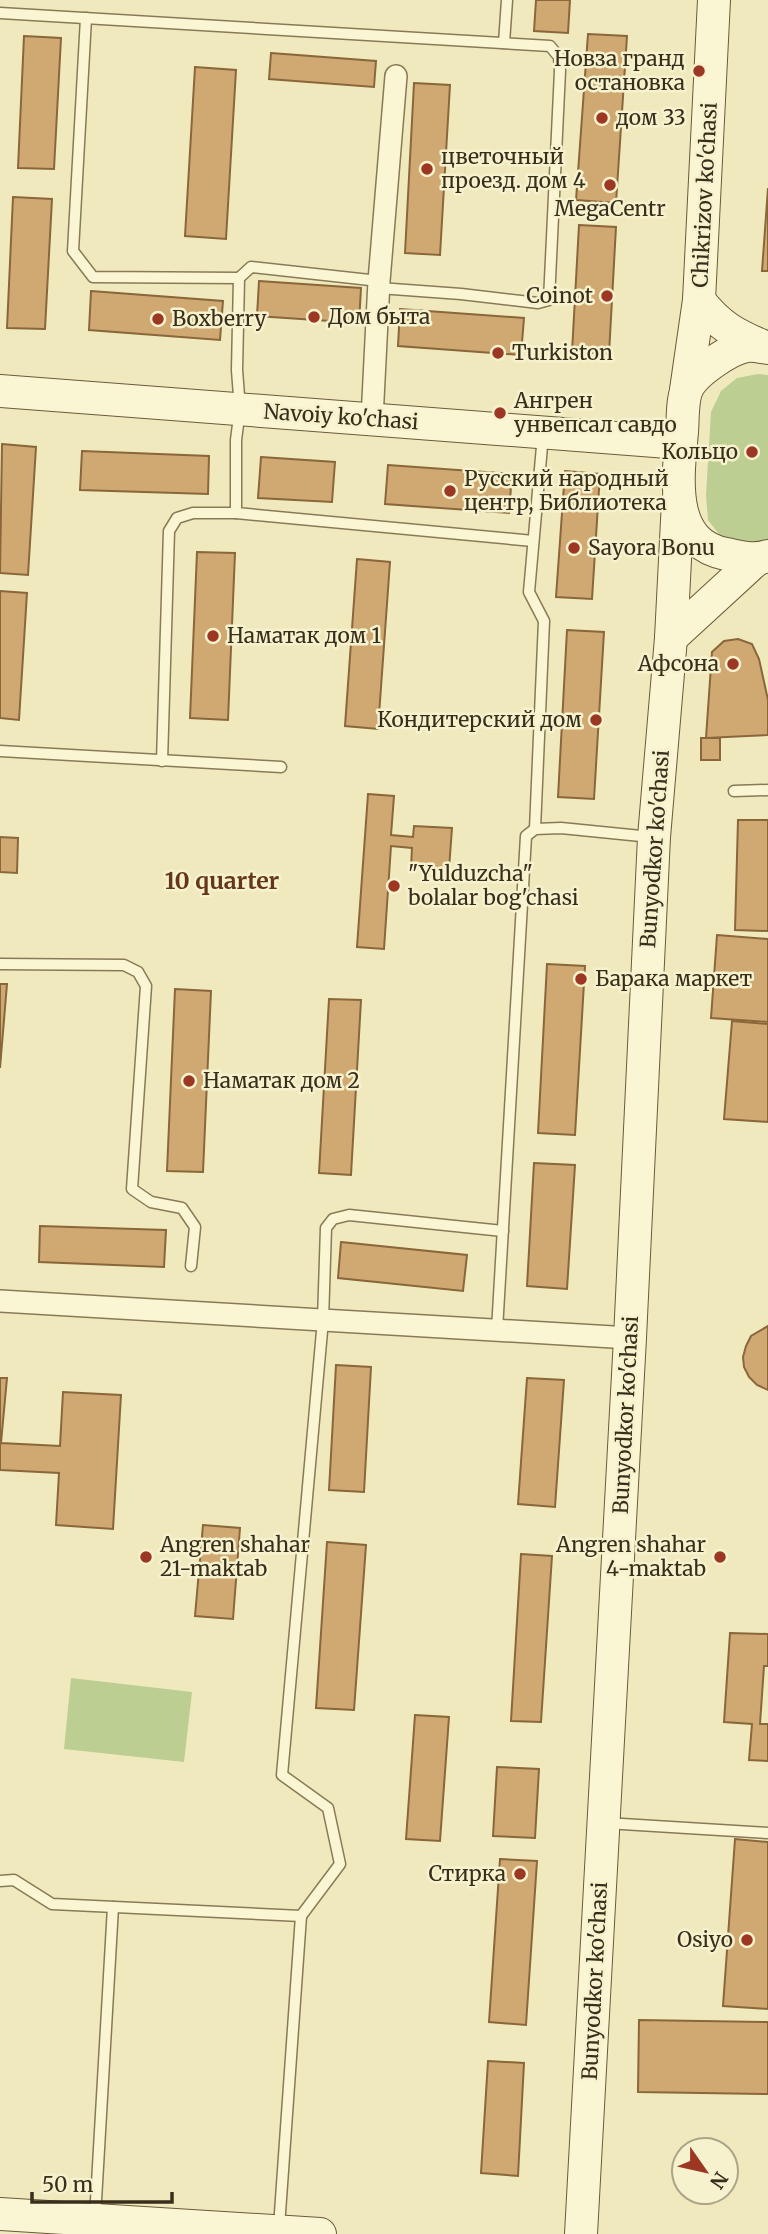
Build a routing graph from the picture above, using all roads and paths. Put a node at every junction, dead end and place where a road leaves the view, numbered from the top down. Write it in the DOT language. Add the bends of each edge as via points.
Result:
graph roads {
  1 [pos="507,0"];
  2 [pos="714,0"];
  3 [pos="0,13"];
  4 [pos="86,18"];
  5 [pos="505,43"];
  6 [pos="396,76"];
  7 [pos="239,278"];
  8 [pos="379,285"];
  9 [pos="699,300"];
  10 [pos="768,348"];
  11 [pos="686,390"];
  12 [pos="0,391"];
  13 [pos="240,409"];
  14 [pos="372,419"];
  15 [pos="544,433"];
  16 [pos="681,443"];
  17 [pos="678,501"];
  18 [pos="236,513"];
  19 [pos="533,541"];
  20 [pos="762,558"];
  21 [pos="671,638"];
  22 [pos="0,751"];
  23 [pos="162,761"];
  24 [pos="281,767"];
  25 [pos="768,790"];
  26 [pos="734,791"];
  27 [pos="535,829"];
  28 [pos="654,837"];
  29 [pos="0,964"];
  30 [pos="503,1231"];
  31 [pos="191,1266"];
  32 [pos="0,1301"];
  33 [pos="323,1320"];
  34 [pos="497,1331"];
  35 [pos="630,1338"];
  36 [pos="603,1823"];
  37 [pos="768,1833"];
  38 [pos="0,1881"];
  39 [pos="113,1907"];
  40 [pos="301,1916"];
  41 [pos="0,2214"];
  42 [pos="95,2220"];
  43 [pos="31,2225"];
  44 [pos="279,2231"];
  45 [pos="320,2234"];
  46 [pos="580,2234"];
  1 -- 5 [label="lane"];
  2 -- 9 [label="main road, Chikrizov ko'chasi"];
  3 -- 4 [label="lane"];
  4 -- 5 [label="lane"];
  4 -- 7 [label="lane" via="73,251 93,277"];
  5 -- 8 [label="lane" via="550,46 559,57 549,300 538,303"];
  6 -- 8 [label="street"];
  7 -- 8 [label="lane" via="251,267"];
  7 -- 13 [label="lane"];
  8 -- 14 [label="street"];
  9 -- 10 [label="main road" via="735,334"];
  9 -- 11 [label="main road, Chikrizov ko'chasi"];
  10 -- 11 [label="main road" via="747,346 729,353 704,369"];
  11 -- 16 [label="main road, Chikrizov ko'chasi"];
  12 -- 13 [label="main road, Navoiy ko'chasi"];
  13 -- 14 [label="main road, Navoiy ko'chasi"];
  13 -- 18 [label="lane"];
  14 -- 15 [label="main road, Navoiy ko'chasi"];
  15 -- 16 [label="main road, Navoiy ko'chasi"];
  15 -- 19 [label="lane"];
  16 -- 17 [label="main road, Chikrizov ko'chasi"];
  17 -- 20 [label="main road" via="695,538 718,553"];
  17 -- 21 [label="main road"];
  18 -- 19 [label="lane"];
  18 -- 23 [label="lane" via="193,513 177,518 169,531"];
  19 -- 27 [label="lane" via="529,592 544,621"];
  20 -- 21 [label="main road"];
  21 -- 28 [label="main road, Bunyodkor ko'chasi"];
  22 -- 23 [label="lane"];
  23 -- 24 [label="lane"];
  25 -- 26 [label="lane"];
  27 -- 28 [label="lane"];
  27 -- 30 [label="lane" via="525,841"];
  28 -- 35 [label="main road, Bunyodkor ko'chasi"];
  29 -- 31 [label="lane" via="124,965 138,972 146,986 132,1189 151,1202 182,1208 195,1227"];
  30 -- 33 [label="lane" via="349,1215 333,1219 326,1228"];
  30 -- 34 [label="lane"];
  32 -- 33 [label="street"];
  33 -- 34 [label="street"];
  33 -- 40 [label="lane" via="282,1775 328,1808 340,1864"];
  34 -- 35 [label="street"];
  35 -- 36 [label="main road, Bunyodkor ko'chasi"];
  36 -- 37 [label="lane"];
  36 -- 46 [label="main road, Bunyodkor ko'chasi"];
  38 -- 39 [label="lane" via="14,1880 52,1903"];
  39 -- 40 [label="lane"];
  39 -- 42 [label="lane"];
  40 -- 44 [label="lane"];
  41 -- 43 [label="main road"];
  42 -- 43 [label="main road"];
  42 -- 44 [label="main road"];
  44 -- 45 [label="main road"];
}
